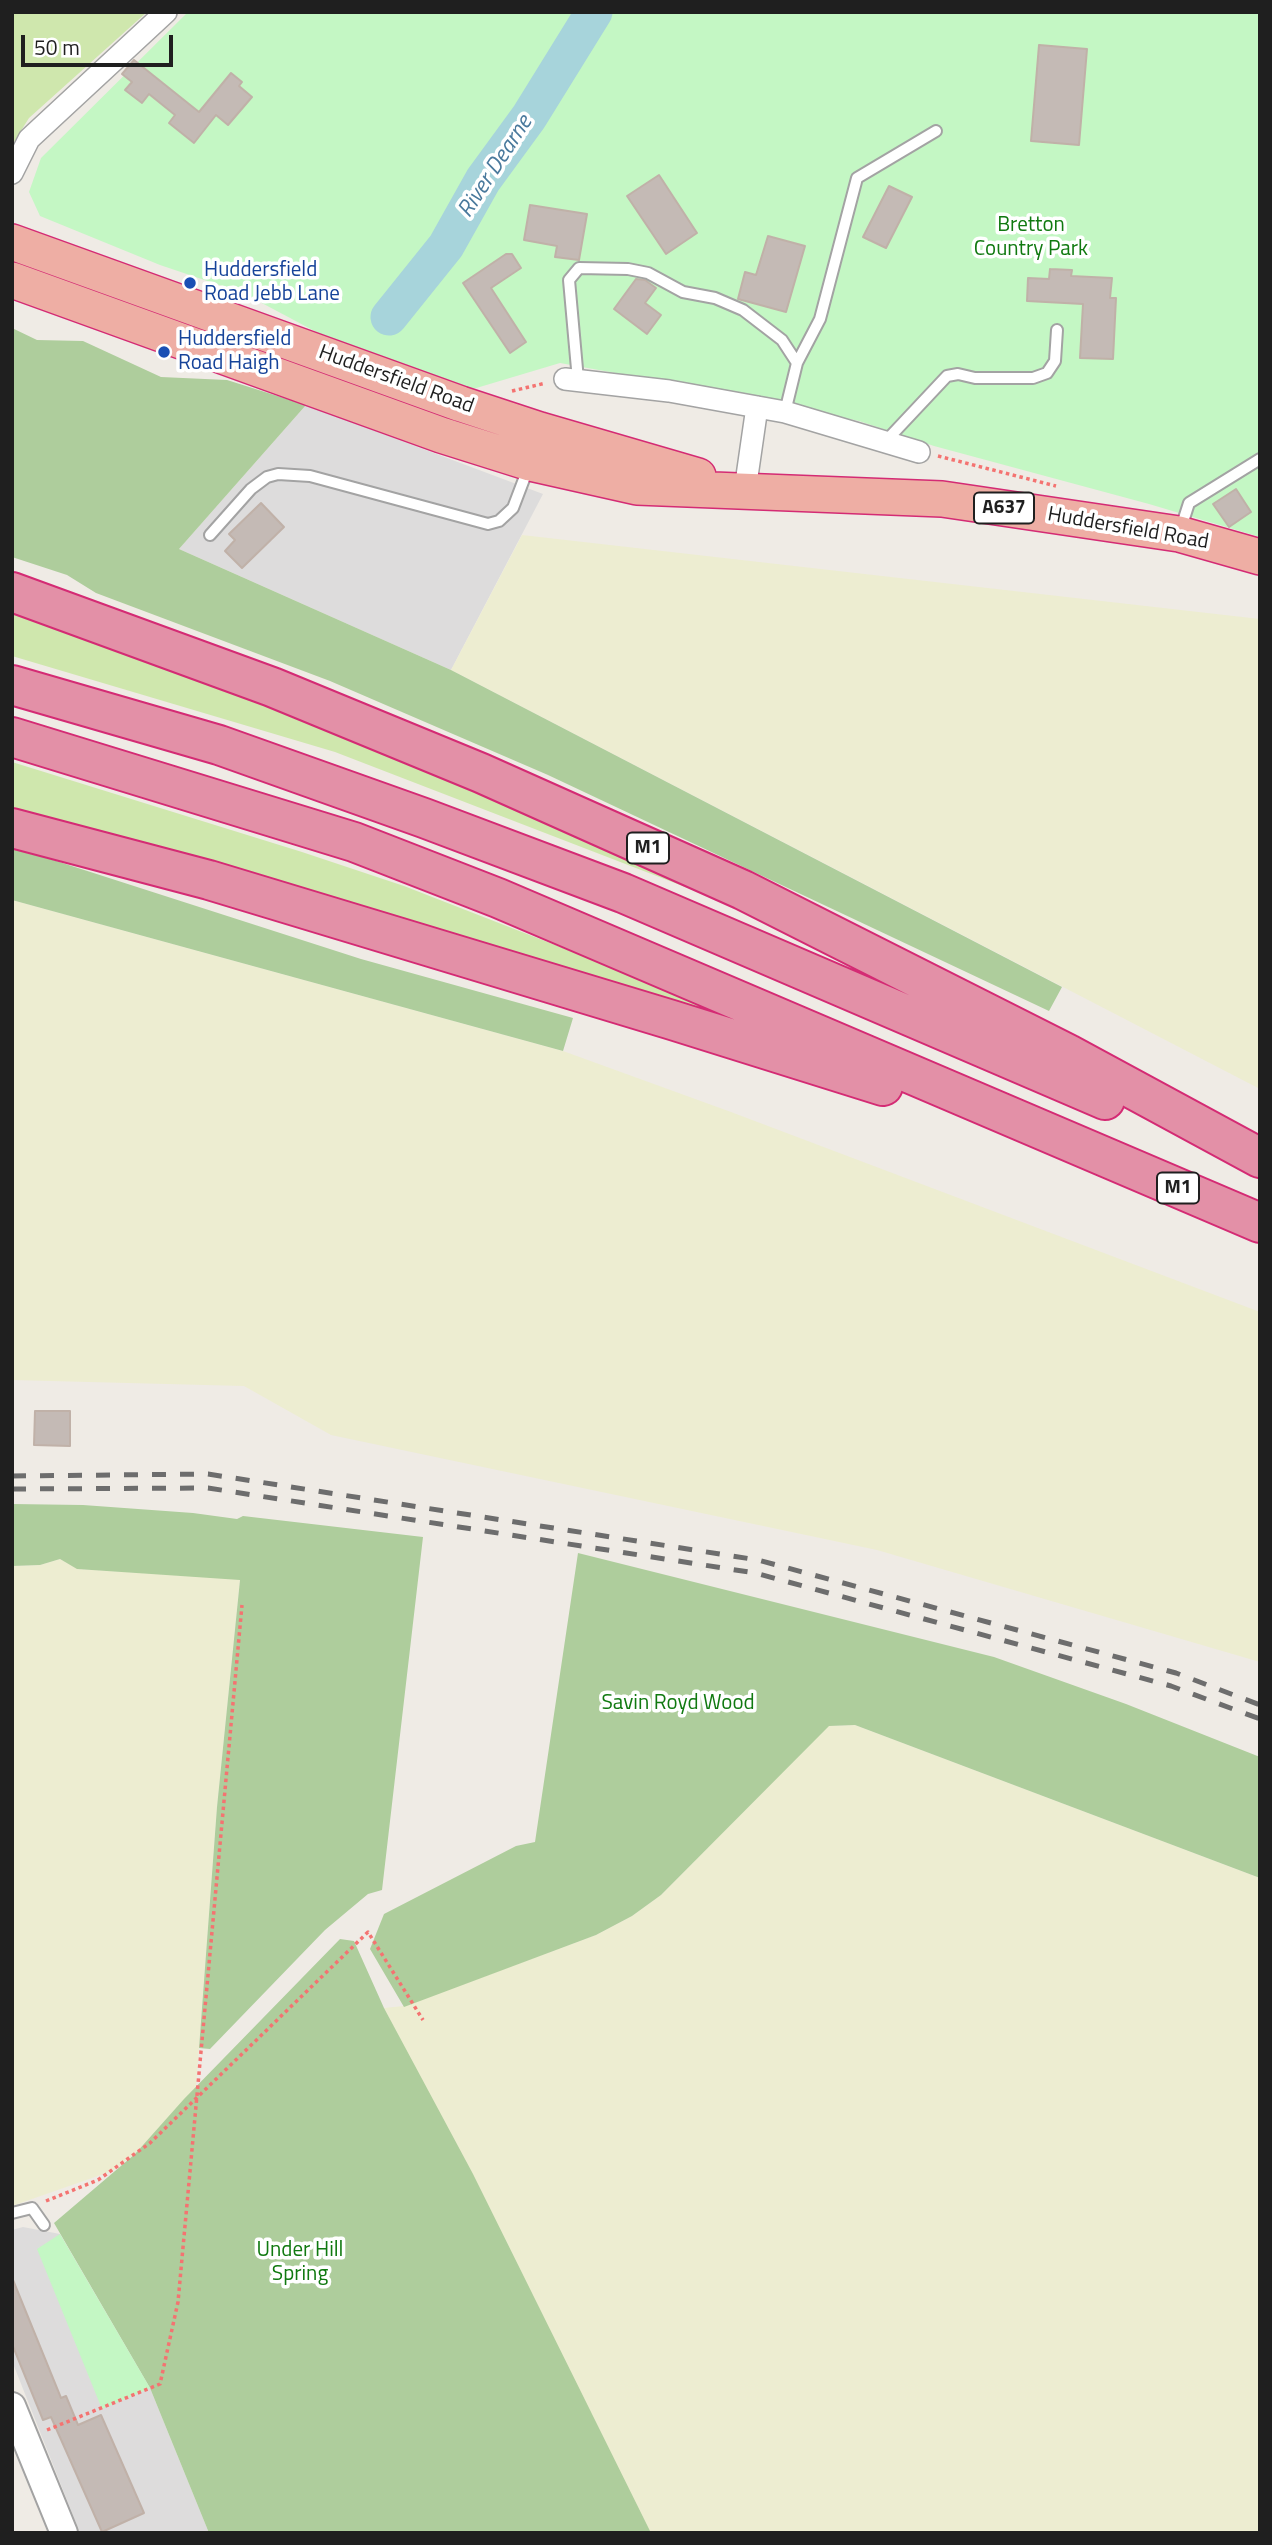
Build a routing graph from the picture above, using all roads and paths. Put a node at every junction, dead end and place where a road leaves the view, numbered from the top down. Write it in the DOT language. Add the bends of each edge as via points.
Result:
graph roads {
  1 [pos="166,12"];
  2 [pos="936,131"];
  3 [pos="12,173"];
  4 [pos="12,242"];
  5 [pos="12,280"];
  6 [pos="1057,330"];
  7 [pos="797,363"];
  8 [pos="571,379"];
  9 [pos="757,407"];
  10 [pos="785,412"];
  11 [pos="885,442"];
  12 [pos="535,447"];
  13 [pos="919,452"];
  14 [pos="1260,458"];
  15 [pos="1057,486"];
  16 [pos="745,490"];
  17 [pos="1179,534"];
  18 [pos="210,535"];
  19 [pos="1260,557"];
  20 [pos="12,592"];
  21 [pos="12,685"];
  22 [pos="12,737"];
  23 [pos="12,828"];
  24 [pos="1096,1153"];
  25 [pos="1260,1158"];
  26 [pos="1260,1166"];
  27 [pos="1260,1223"];
  28 [pos="242,1605"];
  29 [pos="423,2020"];
  30 [pos="197,2097"];
  31 [pos="32,2208"];
  32 [pos="12,2213"];
  33 [pos="44,2225"];
  34 [pos="12,2406"];
  35 [pos="26,2439"];
  36 [pos="64,2533"];
  1 -- 3 [label="street" via="29,139"];
  2 -- 7 [label="lane" via="858,178 820,319"];
  4 -- 12 [label="highway, Huddersfield Road / A637"];
  5 -- 12 [label="highway, Huddersfield Road" via="428,430"];
  6 -- 11 [label="lane" via="1055,361 1047,373 1033,377 947,376"];
  7 -- 8 [label="lane" via="782,340 743,310 683,292 648,273 579,268 569,280"];
  7 -- 10 [label="lane"];
  8 -- 9 [label="street"];
  9 -- 10 [label="street"];
  9 -- 16 [label="street"];
  10 -- 11 [label="street"];
  11 -- 13 [label="street"];
  12 -- 16 [label="highway, Huddersfield Road / A637"];
  12 -- 18 [label="lane" via="513,508 488,524 310,475 278,474 251,489"];
  13 -- 15 [label="path"];
  14 -- 17 [label="lane" via="1189,503"];
  16 -- 17 [label="highway, Huddersfield Road / A637" via="942,499"];
  17 -- 19 [label="highway, Huddersfield Road / A637"];
  20 -- 25 [label="highway, M1" via="272,687 481,773 743,890 1068,1054"];
  21 -- 26 [label="highway, M1" via="219,745 623,893"];
  22 -- 24 [label="highway, M1" via="354,842 486,893"];
  23 -- 24 [label="highway, M1" via="223,884"];
  24 -- 27 [label="highway, M1"];
  28 -- 30 [label="path"];
  29 -- 30 [label="path" via="368,1932"];
  30 -- 31 [label="path" via="150,2143 99,2180"];
  30 -- 35 [label="path" via="178,2302 160,2384"];
  31 -- 32 [label="lane"];
  31 -- 33 [label="lane"];
  34 -- 35 [label="street"];
  35 -- 36 [label="street"];
}
